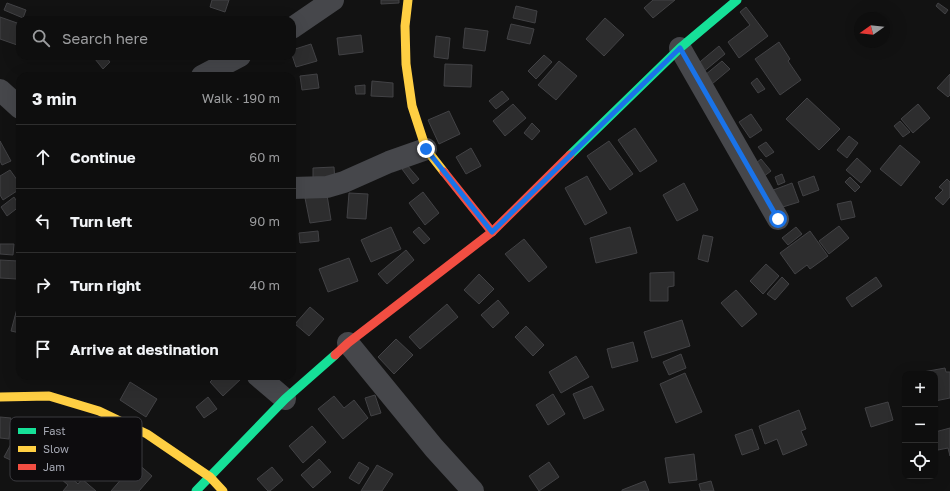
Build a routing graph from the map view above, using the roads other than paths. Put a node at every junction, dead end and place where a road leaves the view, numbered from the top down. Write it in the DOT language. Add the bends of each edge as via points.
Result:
graph roads {
  1 [pos="333,0"];
  2 [pos="408,0"];
  3 [pos="737,0"];
  4 [pos="296,25"];
  5 [pos="680,48"];
  6 [pos="232,60"];
  7 [pos="210,72"];
  8 [pos="0,90"];
  9 [pos="16,104"];
  10 [pos="426,149"];
  11 [pos="296,188"];
  12 [pos="778,219"];
  13 [pos="492,232"];
  14 [pos="348,343"];
  15 [pos="263,380"];
  16 [pos="0,397"];
  17 [pos="285,399"];
  18 [pos="113,417"];
  19 [pos="142,432"];
  20 [pos="210,478"];
  21 [pos="196,491"];
  22 [pos="223,491"];
  23 [pos="473,491"];
  1 -- 4 [label="street"];
  2 -- 10 [label="street" via="405,26 406,64 412,106"];
  3 -- 5 [label="street"];
  5 -- 12 [label="street"];
  5 -- 13 [label="street"];
  6 -- 7 [label="street"];
  8 -- 9 [label="street"];
  10 -- 11 [label="street" via="344,182 327,187"];
  10 -- 13 [label="street"];
  13 -- 14 [label="street"];
  14 -- 17 [label="street"];
  14 -- 23 [label="street" via="434,448"];
  15 -- 17 [label="street"];
  16 -- 18 [label="street" via="49,396 99,410"];
  17 -- 20 [label="street"];
  19 -- 20 [label="street"];
  20 -- 21 [label="street"];
  20 -- 22 [label="street"];
}
